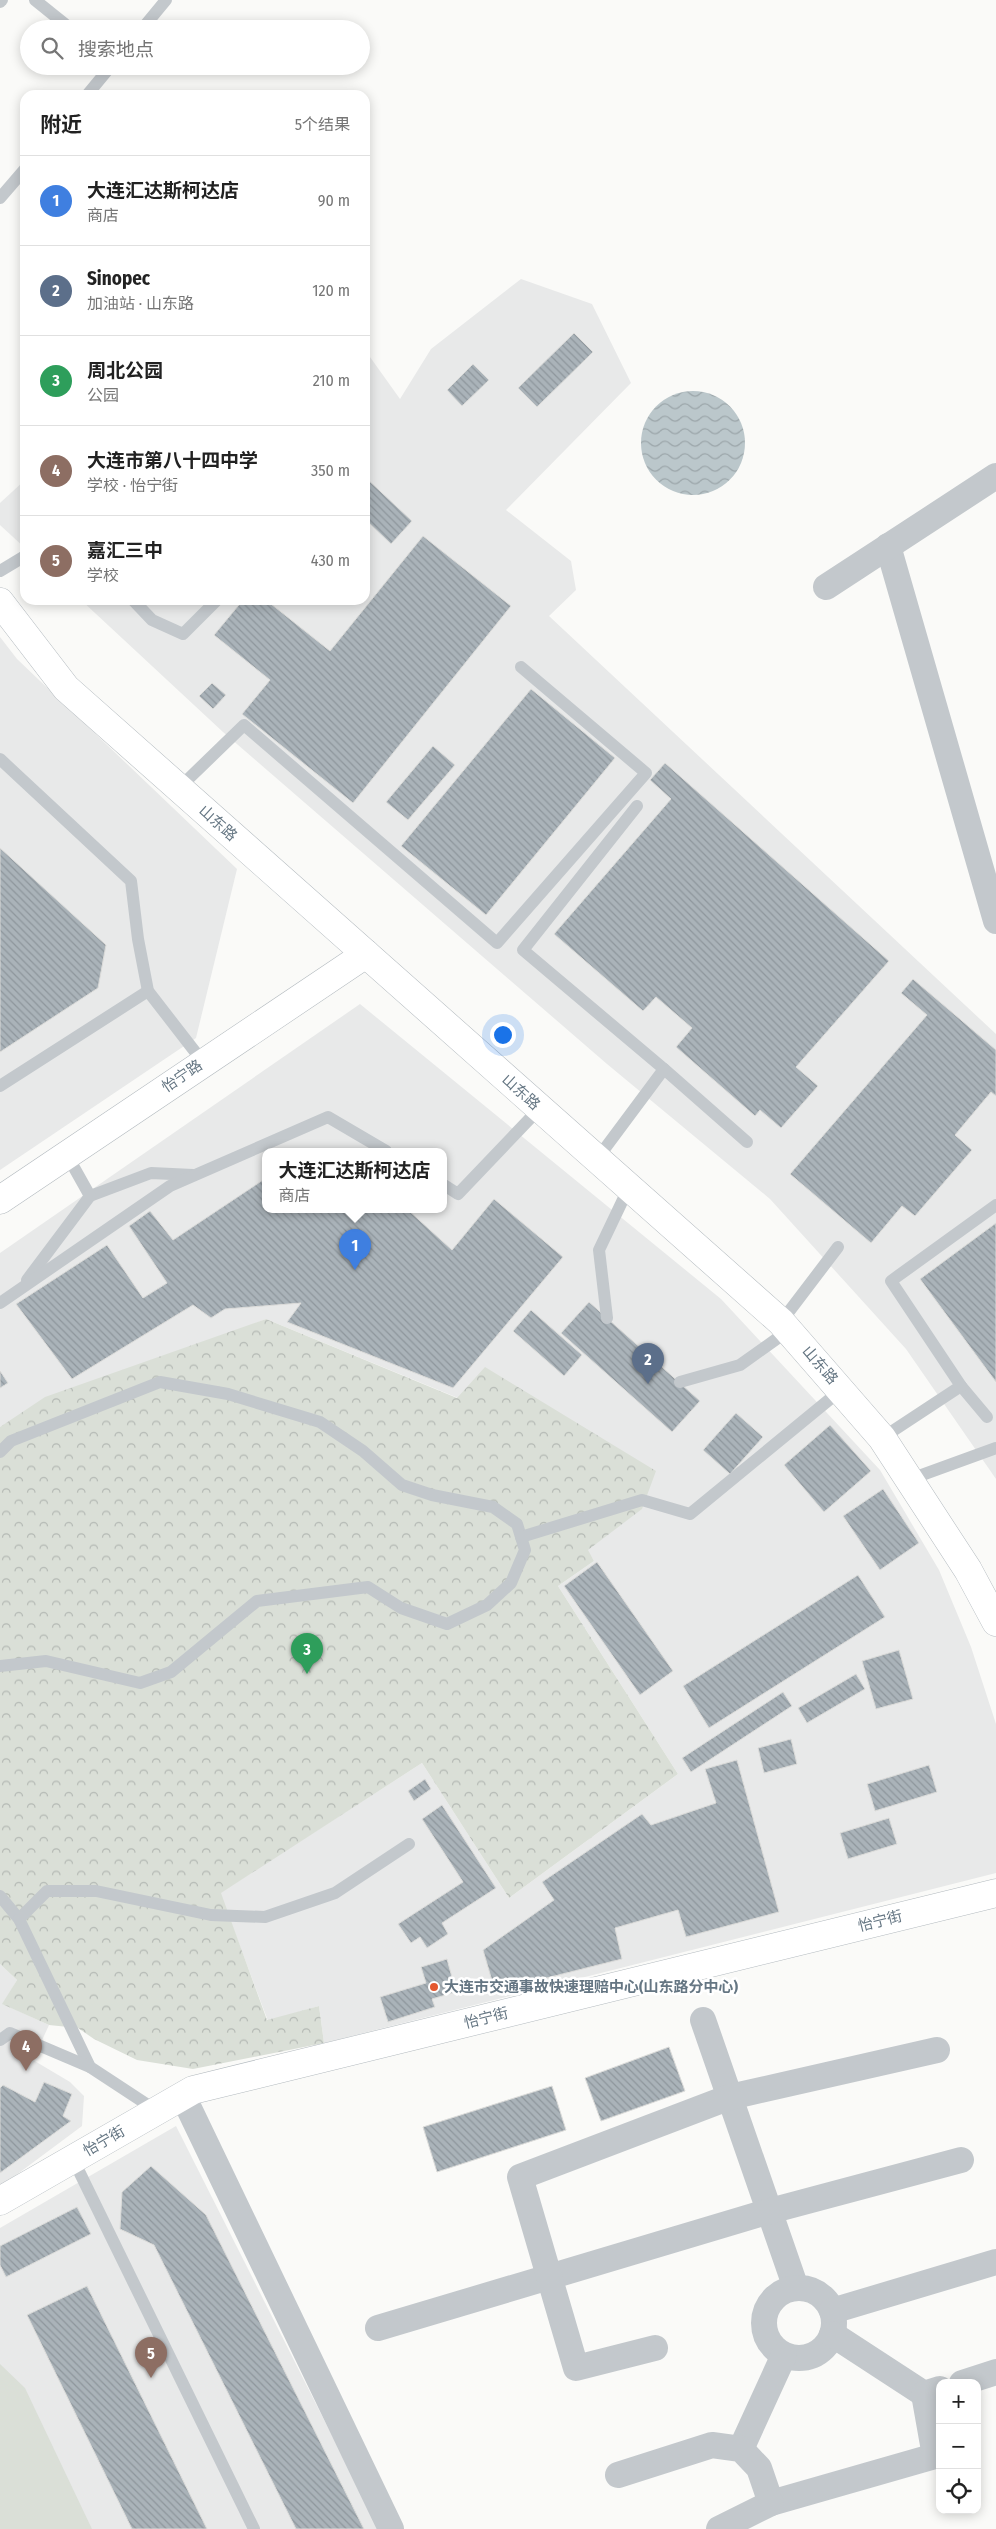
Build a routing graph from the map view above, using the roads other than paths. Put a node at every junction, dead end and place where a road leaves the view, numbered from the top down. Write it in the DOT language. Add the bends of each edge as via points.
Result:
graph roads {
  1 [pos="35,0"];
  2 [pos="166,0"];
  3 [pos="60,20"];
  4 [pos="149,20"];
  5 [pos="104,75"];
  6 [pos="91,90"];
  7 [pos="20,175"];
  8 [pos="0,198"];
  9 [pos="996,476"];
  10 [pos="888,546"];
  11 [pos="20,559"];
  12 [pos="0,570"];
  13 [pos="826,587"];
  14 [pos="0,602"];
  15 [pos="138,605"];
  16 [pos="212,605"];
  17 [pos="521,667"];
  18 [pos="0,760"];
  19 [pos="179,788"];
  20 [pos="637,806"];
  21 [pos="996,921"];
  22 [pos="366,954"];
  23 [pos="148,991"];
  24 [pos="203,1062"];
  25 [pos="664,1069"];
  26 [pos="0,1086"];
  27 [pos="540,1108"];
  28 [pos="747,1142"];
  29 [pos="381,1148"];
  30 [pos="67,1155"];
  31 [pos="597,1159"];
  32 [pos="195,1175"];
  33 [pos="447,1187"];
  34 [pos="629,1187"];
  35 [pos="90,1196"];
  36 [pos="0,1200"];
  37 [pos="996,1206"];
  38 [pos="838,1247"];
  39 [pos="21,1289"];
  40 [pos="0,1303"];
  41 [pos="607,1318"];
  42 [pos="785,1326"];
  43 [pos="680,1382"];
  44 [pos="961,1386"];
  45 [pos="842,1390"];
  46 [pos="987,1417"];
  47 [pos="882,1438"];
  48 [pos="996,1448"];
  49 [pos="0,1452"];
  50 [pos="908,1480"];
  51 [pos="521,1537"];
  52 [pos="996,1622"];
  53 [pos="0,1666"];
  54 [pos="409,1844"];
  55 [pos="996,1893"];
  56 [pos="0,1896"];
  57 [pos="19,1919"];
  58 [pos="703,2020"];
  59 [pos="0,2040"];
  60 [pos="937,2050"];
  61 [pos="90,2067"];
  62 [pos="183,2096"];
  63 [pos="730,2097"];
  64 [pos="157,2110"];
  65 [pos="73,2159"];
  66 [pos="961,2160"];
  67 [pos="0,2201"];
  68 [pos="770,2211"];
  69 [pos="996,2262"];
  70 [pos="549,2277"];
  71 [pos="796,2288"];
  72 [pos="832,2323"];
  73 [pos="378,2328"];
  74 [pos="655,2348"];
  75 [pos="784,2355"];
  76 [pos="996,2372"];
  77 [pos="974,2379"];
  78 [pos="932,2392"];
  79 [pos="741,2449"];
  80 [pos="618,2475"];
  81 [pos="771,2503"];
  82 [pos="254,2529"];
  83 [pos="391,2529"];
  84 [pos="719,2529"];
  1 -- 3 [label="lane"];
  2 -- 4 [label="lane"];
  5 -- 6 [label="lane"];
  7 -- 8 [label="lane"];
  9 -- 10 [label="street"];
  10 -- 13 [label="street"];
  10 -- 21 [label="street"];
  11 -- 12 [label="lane"];
  14 -- 19 [label="street, 山东路" via="66,688"];
  15 -- 16 [label="lane" via="152,620 183,634"];
  17 -- 19 [label="lane" via="646,773 497,943 244,725"];
  18 -- 23 [label="lane" via="131,881"];
  19 -- 22 [label="street, 山东路"];
  20 -- 25 [label="lane" via="523,950"];
  22 -- 24 [label="street, 怡宁路"];
  22 -- 27 [label="street, 山东路"];
  23 -- 24 [label="lane"];
  23 -- 26 [label="lane"];
  24 -- 30 [label="street, 怡宁路"];
  25 -- 28 [label="lane"];
  25 -- 31 [label="lane"];
  27 -- 31 [label="street, 山东路"];
  27 -- 33 [label="lane" via="458,1194"];
  29 -- 32 [label="lane" via="328,1117"];
  30 -- 35 [label="lane"];
  30 -- 36 [label="street, 怡宁路"];
  31 -- 34 [label="street, 山东路"];
  32 -- 35 [label="lane" via="151,1173"];
  32 -- 39 [label="lane" via="170,1186"];
  34 -- 41 [label="lane" via="599,1250"];
  34 -- 42 [label="street, 山东路"];
  35 -- 39 [label="lane"];
  37 -- 44 [label="lane" via="891,1281"];
  38 -- 42 [label="lane"];
  39 -- 40 [label="lane"];
  42 -- 43 [label="lane" via="740,1364"];
  42 -- 45 [label="street, 山东路"];
  44 -- 46 [label="lane"];
  44 -- 47 [label="lane"];
  45 -- 47 [label="street, 山东路"];
  45 -- 51 [label="lane" via="690,1514 642,1500"];
  47 -- 50 [label="street, 山东路"];
  48 -- 50 [label="lane"];
  49 -- 51 [label="lane" via="11,1441 160,1382 228,1394 320,1422 363,1450 402,1486 493,1507 517,1524"];
  50 -- 52 [label="street, 山东路" via="968,1570"];
  51 -- 53 [label="lane" via="525,1550 511,1583 487,1605 446,1624 401,1608 368,1587 257,1601 171,1672 140,1683 46,1661"];
  54 -- 57 [label="lane" via="335,1892 266,1917 211,1915 96,1891 47,1891"];
  55 -- 62 [label="street, 怡宁街" via="193,2090"];
  56 -- 57 [label="lane"];
  57 -- 61 [label="lane"];
  58 -- 63 [label="street"];
  59 -- 61 [label="lane" via="10,2033"];
  60 -- 63 [label="street"];
  61 -- 64 [label="lane"];
  62 -- 64 [label="street, 怡宁街"];
  62 -- 83 [label="street"];
  63 -- 68 [label="street"];
  63 -- 70 [label="street" via="520,2176"];
  64 -- 65 [label="street, 怡宁街"];
  65 -- 67 [label="street, 怡宁街"];
  65 -- 82 [label="lane"];
  66 -- 68 [label="street"];
  68 -- 70 [label="street"];
  68 -- 71 [label="street"];
  69 -- 72 [label="street"];
  70 -- 73 [label="street"];
  70 -- 74 [label="street" via="576,2368"];
  71 -- 72 [label="street" via="808,2289 826,2301"];
  71 -- 75 [label="street" via="776,2297 765,2316 764,2328 768,2339"];
  72 -- 75 [label="street" via="827,2345 818,2352 796,2358"];
  72 -- 78 [label="street"];
  75 -- 79 [label="street"];
  76 -- 77 [label="street"];
  78 -- 81 [label="street" via="935,2456"];
  79 -- 80 [label="street" via="712,2445"];
  79 -- 81 [label="street" via="759,2468"];
  81 -- 84 [label="street"];
}
